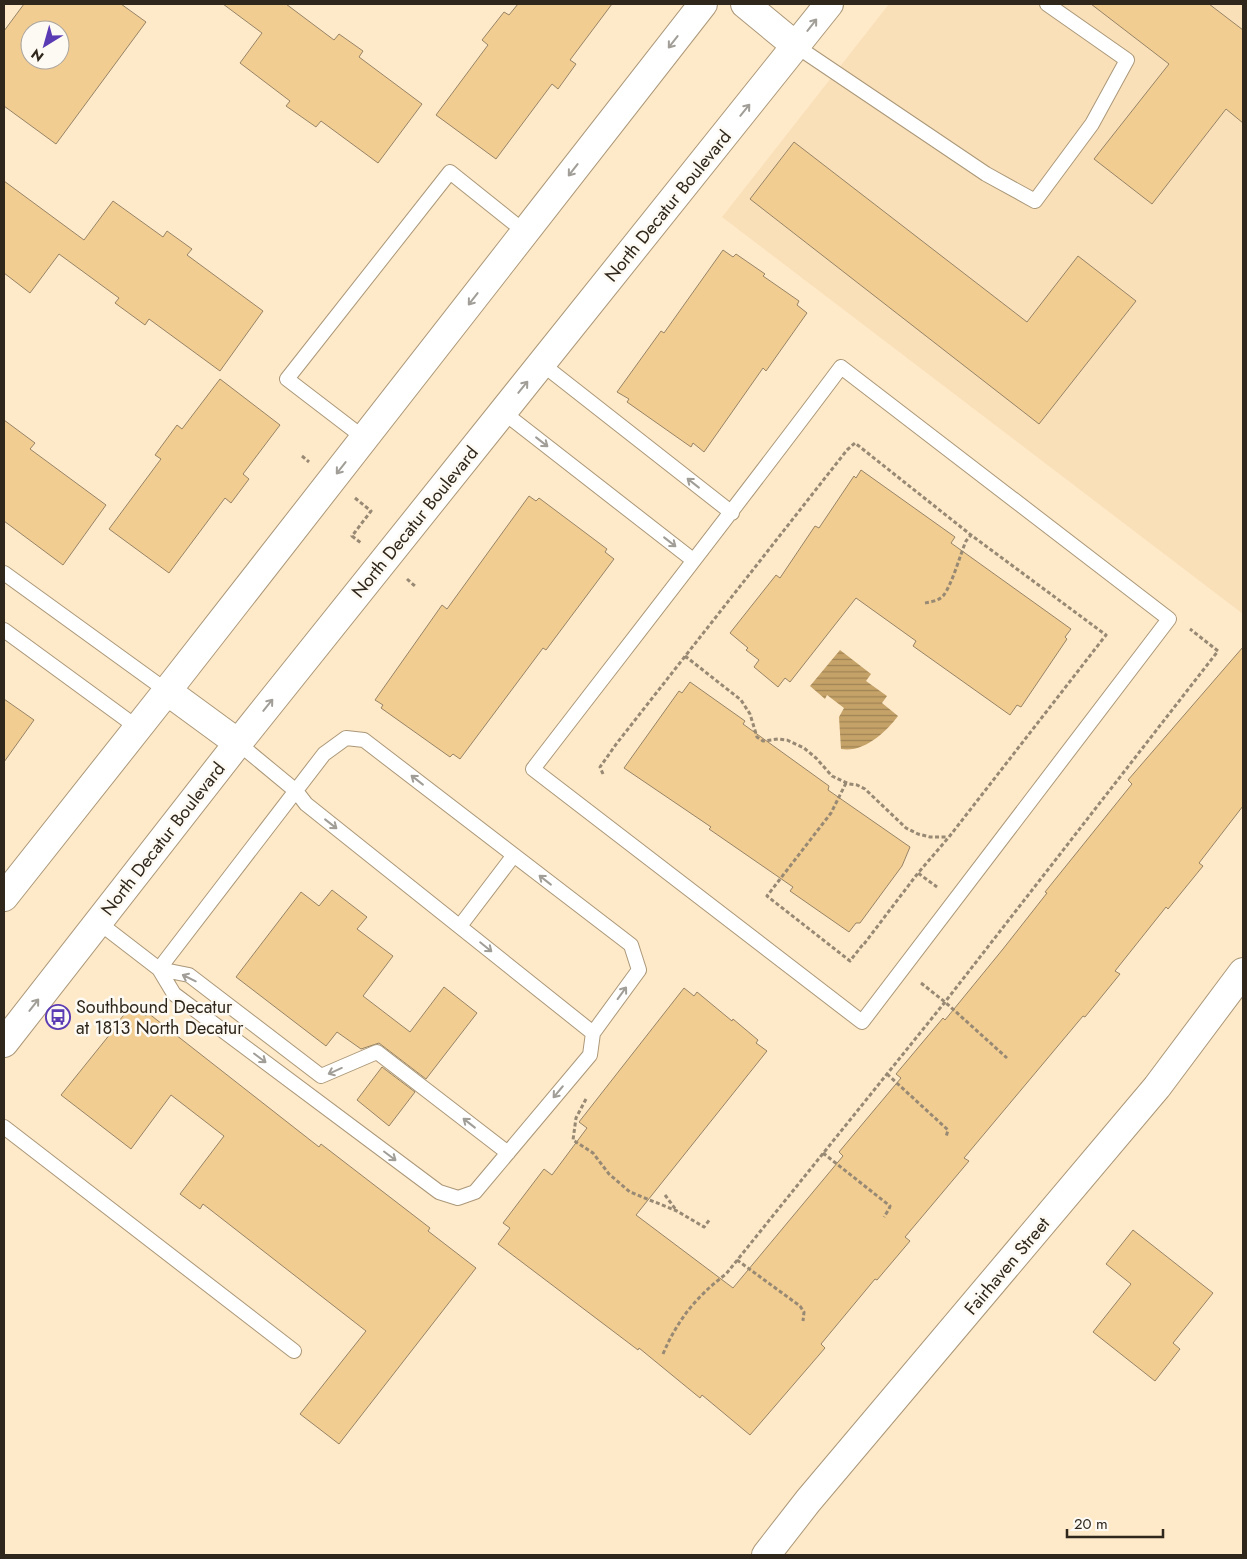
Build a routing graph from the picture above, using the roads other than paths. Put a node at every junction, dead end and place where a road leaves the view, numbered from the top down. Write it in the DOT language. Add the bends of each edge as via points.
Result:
graph roads {
  1 [pos="703,4"];
  2 [pos="745,4"];
  3 [pos="829,4"];
  4 [pos="1047,4"];
  5 [pos="796,46"];
  6 [pos="525,232"];
  7 [pos="542,364"];
  8 [pos="503,412"];
  9 [pos="364,438"];
  10 [pos="732,513"];
  11 [pos="694,560"];
  12 [pos="4,573"];
  13 [pos="4,630"];
  14 [pos="167,691"];
  15 [pos="138,728"];
  16 [pos="238,743"];
  17 [pos="296,791"];
  18 [pos="514,855"];
  19 [pos="8,882"];
  20 [pos="98,922"];
  21 [pos="460,926"];
  22 [pos="159,969"];
  23 [pos="1243,972"];
  24 [pos="593,1033"];
  25 [pos="4,1043"];
  26 [pos="4,1127"];
  27 [pos="508,1153"];
  28 [pos="294,1351"];
  29 [pos="766,1555"];
  1 -- 6 [label="main road, one-way"];
  2 -- 5 [label="main road"];
  5 -- 3 [label="main road, North Decatur Boulevard, one-way"];
  4 -- 5 [label="lane" via="1127,60 1092,124 1035,201 986,174"];
  7 -- 5 [label="main road, North Decatur Boulevard, one-way"];
  6 -- 9 [label="main road, one-way"];
  6 -- 9 [label="lane" via="450,172 287,379"];
  8 -- 7 [label="main road, North Decatur Boulevard, one-way"];
  10 -- 7 [label="lane, one-way"];
  8 -- 11 [label="lane, one-way"];
  16 -- 8 [label="main road, North Decatur Boulevard, one-way"];
  9 -- 14 [label="main road, one-way"];
  10 -- 11 [label="lane"];
  10 -- 11 [label="lane" via="841,367 1169,619 862,1022 533,769"];
  12 -- 14 [label="lane"];
  13 -- 15 [label="lane"];
  14 -- 15 [label="main road"];
  14 -- 16 [label="main road"];
  15 -- 19 [label="main road"];
  16 -- 17 [label="lane"];
  16 -- 20 [label="main road, North Decatur Boulevard"];
  18 -- 17 [label="lane, one-way" via="364,740 346,738 338,743 324,754"];
  17 -- 21 [label="lane, one-way" via="306,804"];
  17 -- 22 [label="lane"];
  18 -- 21 [label="lane"];
  24 -- 18 [label="lane, one-way" via="639,970 631,945"];
  20 -- 22 [label="lane"];
  25 -- 20 [label="main road, North Decatur Boulevard, one-way"];
  21 -- 24 [label="lane, one-way"];
  27 -- 22 [label="lane, one-way" via="377,1052 322,1076 189,975"];
  22 -- 27 [label="lane, one-way" via="174,994 439,1192 458,1198 475,1192"];
  23 -- 29 [label="main road, Fairhaven Street" via="1158,1087"];
  24 -- 27 [label="lane, one-way" via="590,1055"];
  26 -- 28 [label="lane"];
}
